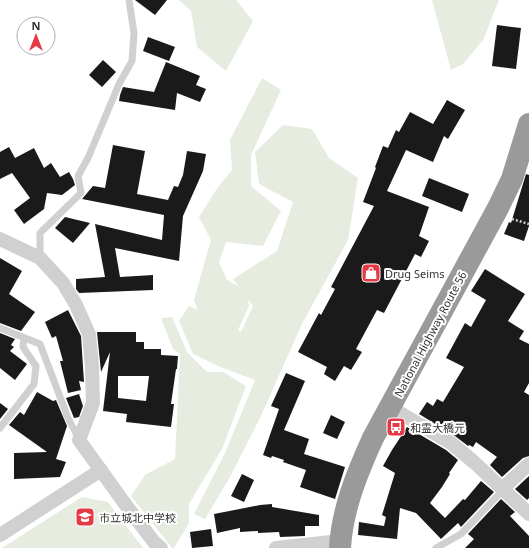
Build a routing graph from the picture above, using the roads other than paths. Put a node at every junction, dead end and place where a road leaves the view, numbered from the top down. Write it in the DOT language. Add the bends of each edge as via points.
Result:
graph roads {
  1 [pos="129,0"];
  2 [pos="529,124"];
  3 [pos="0,239"];
  4 [pos="40,258"];
  5 [pos="0,328"];
  6 [pos="24,338"];
  7 [pos="390,407"];
  8 [pos="0,428"];
  9 [pos="79,440"];
  10 [pos="529,464"];
  11 [pos="101,470"];
  12 [pos="503,490"];
  13 [pos="529,514"];
  14 [pos="0,535"];
  15 [pos="340,544"];
  16 [pos="161,548"];
  17 [pos="276,548"];
  18 [pos="436,548"];
  1 -- 4 [label="lane" via="134,33 132,61 78,176 81,193 40,234"];
  2 -- 7 [label="highway, National Highway Route 56" via="512,179 498,208"];
  3 -- 4 [label="street"];
  4 -- 9 [label="street" via="63,283 89,334 93,403"];
  5 -- 6 [label="lane"];
  6 -- 8 [label="lane" via="23,347 36,366 34,384"];
  6 -- 9 [label="lane" via="40,344"];
  7 -- 12 [label="street" via="451,443"];
  7 -- 15 [label="highway, National Highway Route 56" via="359,469 348,504"];
  9 -- 11 [label="street"];
  10 -- 12 [label="street"];
  11 -- 14 [label="street"];
  11 -- 16 [label="street"];
  12 -- 13 [label="street"];
  12 -- 18 [label="lane" via="461,534"];
  15 -- 17 [label="street"];
}
